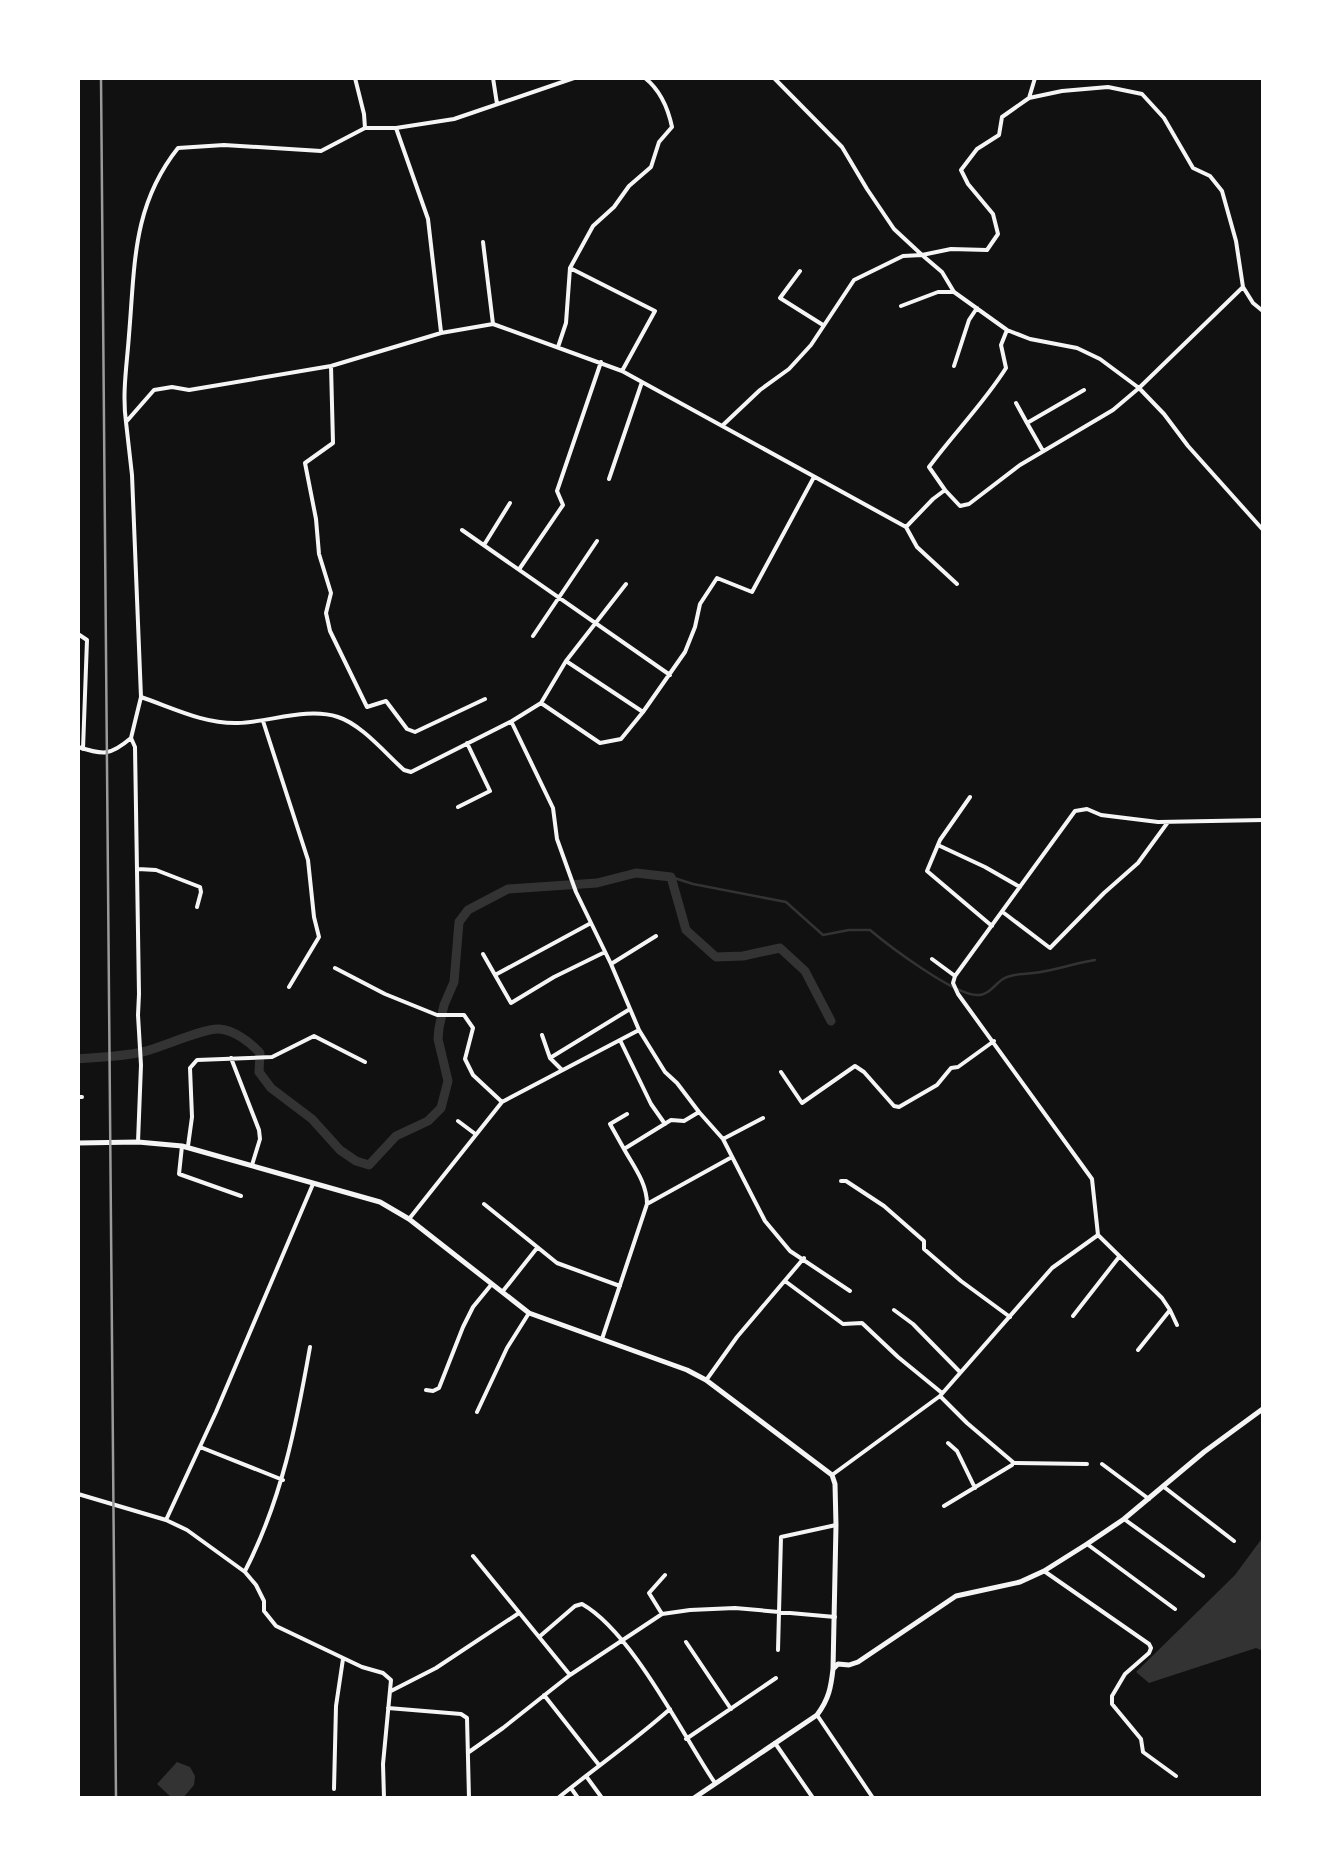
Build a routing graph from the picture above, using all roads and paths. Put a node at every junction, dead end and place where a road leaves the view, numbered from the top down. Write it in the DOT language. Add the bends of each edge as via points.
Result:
graph roads {
  1 [pos="355,78"];
  2 [pos="493,78"];
  3 [pos="574,78"];
  4 [pos="645,78"];
  5 [pos="774,78"];
  6 [pos="1035,78"];
  7 [pos="1029,98"];
  8 [pos="497,104"];
  9 [pos="365,128"];
  10 [pos="396,128"];
  11 [pos="482,242"];
  12 [pos="922,254"];
  13 [pos="570,268"];
  14 [pos="800,271"];
  15 [pos="1244,287"];
  16 [pos="954,292"];
  17 [pos="901,306"];
  18 [pos="977,308"];
  19 [pos="1264,312"];
  20 [pos="493,324"];
  21 [pos="823,326"];
  22 [pos="1006,330"];
  23 [pos="441,332"];
  24 [pos="558,347"];
  25 [pos="601,362"];
  26 [pos="331,366"];
  27 [pos="954,366"];
  28 [pos="622,371"];
  29 [pos="642,382"];
  30 [pos="1139,388"];
  31 [pos="1084,390"];
  32 [pos="1016,404"];
  33 [pos="126,422"];
  34 [pos="1027,423"];
  35 [pos="723,425"];
  36 [pos="1043,451"];
  37 [pos="814,477"];
  38 [pos="609,480"];
  39 [pos="945,490"];
  40 [pos="510,503"];
  41 [pos="906,527"];
  42 [pos="462,530"];
  43 [pos="1264,530"];
  44 [pos="596,541"];
  45 [pos="484,545"];
  46 [pos="520,568"];
  47 [pos="626,584"];
  48 [pos="957,584"];
  49 [pos="560,597"];
  50 [pos="596,623"];
  51 [pos="78,634"];
  52 [pos="532,636"];
  53 [pos="566,661"];
  54 [pos="670,675"];
  55 [pos="142,697"];
  56 [pos="485,698"];
  57 [pos="541,703"];
  58 [pos="643,712"];
  59 [pos="264,721"];
  60 [pos="512,722"];
  61 [pos="131,738"];
  62 [pos="468,743"];
  63 [pos="80,748"];
  64 [pos="970,797"];
  65 [pos="458,807"];
  66 [pos="1264,820"];
  67 [pos="1168,822"];
  68 [pos="939,845"];
  69 [pos="138,869"];
  70 [pos="1020,888"];
  71 [pos="197,906"];
  72 [pos="1003,912"];
  73 [pos="591,923"];
  74 [pos="992,926"];
  75 [pos="656,936"];
  76 [pos="604,952"];
  77 [pos="483,954"];
  78 [pos="932,960"];
  79 [pos="611,964"];
  80 [pos="335,968"];
  81 [pos="495,975"];
  82 [pos="955,976"];
  83 [pos="290,986"];
  84 [pos="630,1009"];
  85 [pos="639,1030"];
  86 [pos="542,1035"];
  87 [pos="620,1040"];
  88 [pos="994,1041"];
  89 [pos="231,1058"];
  90 [pos="550,1058"];
  91 [pos="365,1062"];
  92 [pos="562,1070"];
  93 [pos="780,1072"];
  94 [pos="502,1102"];
  95 [pos="699,1112"];
  96 [pos="627,1114"];
  97 [pos="763,1118"];
  98 [pos="458,1121"];
  99 [pos="666,1125"];
  100 [pos="476,1134"];
  101 [pos="724,1140"];
  102 [pos="78,1142"];
  103 [pos="138,1142"];
  104 [pos="185,1146"];
  105 [pos="624,1150"];
  106 [pos="732,1156"];
  107 [pos="252,1165"];
  108 [pos="840,1181"];
  109 [pos="313,1184"];
  110 [pos="241,1196"];
  111 [pos="484,1204"];
  112 [pos="647,1204"];
  113 [pos="409,1219"];
  114 [pos="1098,1235"];
  115 [pos="538,1248"];
  116 [pos="804,1258"];
  117 [pos="1120,1258"];
  118 [pos="785,1280"];
  119 [pos="490,1284"];
  120 [pos="620,1286"];
  121 [pos="850,1292"];
  122 [pos="502,1293"];
  123 [pos="894,1310"];
  124 [pos="1170,1310"];
  125 [pos="529,1313"];
  126 [pos="1073,1316"];
  127 [pos="1010,1318"];
  128 [pos="1177,1326"];
  129 [pos="602,1339"];
  130 [pos="310,1346"];
  131 [pos="1138,1350"];
  132 [pos="961,1372"];
  133 [pos="706,1380"];
  134 [pos="426,1390"];
  135 [pos="941,1394"];
  136 [pos="1264,1408"];
  137 [pos="477,1412"];
  138 [pos="948,1443"];
  139 [pos="200,1447"];
  140 [pos="1014,1463"];
  141 [pos="1087,1464"];
  142 [pos="1102,1464"];
  143 [pos="832,1475"];
  144 [pos="283,1480"];
  145 [pos="1164,1487"];
  146 [pos="976,1488"];
  147 [pos="78,1494"];
  148 [pos="1149,1499"];
  149 [pos="944,1506"];
  150 [pos="1124,1519"];
  151 [pos="166,1520"];
  152 [pos="836,1525"];
  153 [pos="1234,1540"];
  154 [pos="1087,1544"];
  155 [pos="473,1556"];
  156 [pos="1044,1571"];
  157 [pos="245,1572"];
  158 [pos="665,1574"];
  159 [pos="1202,1576"];
  160 [pos="1175,1609"];
  161 [pos="519,1612"];
  162 [pos="778,1612"];
  163 [pos="662,1614"];
  164 [pos="835,1618"];
  165 [pos="539,1637"];
  166 [pos="622,1640"];
  167 [pos="686,1642"];
  168 [pos="778,1650"];
  169 [pos="343,1658"];
  170 [pos="833,1668"];
  171 [pos="570,1675"];
  172 [pos="776,1678"];
  173 [pos="390,1691"];
  174 [pos="544,1695"];
  175 [pos="388,1708"];
  176 [pos="730,1709"];
  177 [pos="670,1710"];
  178 [pos="817,1714"];
  179 [pos="686,1739"];
  180 [pos="775,1743"];
  181 [pos="469,1752"];
  182 [pos="598,1765"];
  183 [pos="586,1776"];
  184 [pos="1176,1776"];
  185 [pos="715,1784"];
  186 [pos="571,1788"];
  187 [pos="334,1789"];
  188 [pos="699,1797"];
  189 [pos="384,1798"];
  190 [pos="469,1798"];
  191 [pos="558,1798"];
  192 [pos="578,1798"];
  193 [pos="602,1798"];
  194 [pos="813,1798"];
  195 [pos="873,1798"];
  1 -- 9 [label="street"];
  2 -- 8 [label="street"];
  3 -- 8 [label="street"];
  4 -- 13 [label="street" via="672,126 651,166 594,226"];
  5 -- 12 [label="street" via="842,147 894,229"];
  6 -- 7 [label="street"];
  7 -- 12 [label="street" via="1002,117 999,135 977,148 961,170 993,214 998,234 987,250"];
  7 -- 15 [label="street" via="1108,87 1142,94 1192,168 1222,191"];
  8 -- 10 [label="street"];
  9 -- 10 [label="street"];
  9 -- 33 [label="street" via="320,152 224,144 178,148 162,169 135,246"];
  10 -- 23 [label="street" via="428,220"];
  11 -- 20 [label="street"];
  12 -- 16 [label="street"];
  12 -- 21 [label="street" via="854,280"];
  13 -- 24 [label="street"];
  13 -- 28 [label="street" via="654,311"];
  14 -- 21 [label="street" via="780,298"];
  15 -- 19 [label="street"];
  15 -- 30 [label="street"];
  16 -- 17 [label="street"];
  16 -- 18 [label="street"];
  18 -- 22 [label="street"];
  18 -- 27 [label="street"];
  20 -- 23 [label="street"];
  20 -- 24 [label="street"];
  21 -- 35 [label="street" via="789,368"];
  22 -- 30 [label="street" via="1077,348"];
  22 -- 39 [label="street" via="1000,345 1006,368 930,467"];
  23 -- 26 [label="street"];
  24 -- 25 [label="street"];
  25 -- 28 [label="street"];
  25 -- 46 [label="street" via="557,492 563,505"];
  26 -- 33 [label="street" via="154,390"];
  26 -- 56 [label="street" via="333,443 304,463 331,593 326,613 341,654 368,707 386,701 415,732"];
  28 -- 29 [label="street"];
  29 -- 35 [label="street"];
  29 -- 38 [label="street"];
  30 -- 36 [label="street"];
  30 -- 43 [label="street"];
  31 -- 34 [label="street"];
  32 -- 34 [label="street"];
  33 -- 55 [label="street"];
  34 -- 36 [label="street"];
  35 -- 37 [label="street"];
  36 -- 39 [label="street" via="969,504 960,506"];
  37 -- 41 [label="street"];
  37 -- 54 [label="street" via="752,592 716,578"];
  39 -- 41 [label="street"];
  40 -- 45 [label="street"];
  41 -- 48 [label="street" via="917,548"];
  42 -- 45 [label="street"];
  44 -- 49 [label="street"];
  45 -- 46 [label="street"];
  46 -- 49 [label="street"];
  47 -- 50 [label="street"];
  49 -- 50 [label="street"];
  49 -- 52 [label="street"];
  50 -- 53 [label="street"];
  50 -- 54 [label="street"];
  51 -- 63 [label="street" via="88,640"];
  53 -- 57 [label="street"];
  53 -- 58 [label="street"];
  54 -- 58 [label="street"];
  55 -- 59 [label="street" via="205,720"];
  55 -- 61 [label="street"];
  57 -- 58 [label="street" via="600,743 621,739"];
  57 -- 60 [label="street"];
  59 -- 62 [label="street" via="335,716 410,772"];
  59 -- 83 [label="street" via="308,860 320,937"];
  60 -- 62 [label="street"];
  60 -- 73 [label="street" via="553,808 558,840"];
  61 -- 63 [label="street" via="113,752"];
  61 -- 69 [label="street"];
  62 -- 65 [label="street" via="490,791"];
  64 -- 68 [label="street"];
  66 -- 67 [label="street"];
  67 -- 70 [label="street" via="1075,811"];
  67 -- 72 [label="street" via="1138,862 1050,948"];
  68 -- 70 [label="street"];
  68 -- 74 [label="street" via="930,876"];
  69 -- 71 [label="street" via="200,887"];
  69 -- 103 [label="street"];
  70 -- 72 [label="street"];
  72 -- 74 [label="street"];
  73 -- 76 [label="street"];
  73 -- 81 [label="street"];
  74 -- 82 [label="street"];
  75 -- 79 [label="street"];
  76 -- 79 [label="street"];
  76 -- 81 [label="street" via="511,1004"];
  77 -- 81 [label="street"];
  78 -- 82 [label="street"];
  79 -- 84 [label="street"];
  80 -- 94 [label="street" via="437,1015 464,1015 474,1028 466,1059"];
  82 -- 88 [label="street" via="958,994"];
  84 -- 85 [label="street"];
  84 -- 90 [label="street"];
  85 -- 87 [label="street"];
  85 -- 95 [label="street"];
  86 -- 90 [label="street"];
  87 -- 92 [label="street"];
  87 -- 99 [label="street"];
  88 -- 93 [label="street" via="899,1107 854,1066 802,1103"];
  88 -- 114 [label="street" via="1092,1180"];
  89 -- 91 [label="street" via="272,1057 314,1036"];
  89 -- 104 [label="street" via="192,1063"];
  89 -- 107 [label="street" via="259,1130"];
  90 -- 92 [label="street"];
  92 -- 94 [label="street"];
  94 -- 100 [label="street"];
  95 -- 99 [label="street"];
  95 -- 101 [label="street"];
  96 -- 105 [label="street" via="610,1124"];
  97 -- 101 [label="street"];
  98 -- 100 [label="street"];
  99 -- 105 [label="street"];
  100 -- 113 [label="street"];
  101 -- 106 [label="street"];
  102 -- 103 [label="street"];
  103 -- 104 [label="street"];
  104 -- 107 [label="street"];
  104 -- 110 [label="street" via="179,1174"];
  105 -- 112 [label="street" via="644,1184"];
  106 -- 112 [label="street"];
  106 -- 116 [label="street" via="765,1221"];
  107 -- 109 [label="street"];
  108 -- 127 [label="street" via="884,1206 924,1241 924,1249"];
  109 -- 113 [label="street" via="380,1202"];
  109 -- 139 [label="street"];
  111 -- 115 [label="street"];
  112 -- 120 [label="street"];
  113 -- 119 [label="street"];
  114 -- 117 [label="street"];
  114 -- 127 [label="street" via="1052,1268"];
  115 -- 120 [label="street"];
  115 -- 122 [label="street"];
  116 -- 118 [label="street"];
  116 -- 121 [label="street"];
  117 -- 124 [label="street"];
  117 -- 126 [label="street"];
  118 -- 133 [label="street"];
  118 -- 135 [label="street" via="843,1324 862,1324"];
  119 -- 122 [label="street"];
  119 -- 134 [label="street" via="463,1327 439,1388"];
  120 -- 129 [label="street"];
  122 -- 125 [label="street"];
  123 -- 132 [label="street"];
  124 -- 128 [label="street"];
  124 -- 131 [label="street"];
  125 -- 129 [label="street"];
  125 -- 137 [label="street"];
  127 -- 132 [label="street"];
  129 -- 133 [label="street"];
  130 -- 144 [label="street"];
  132 -- 135 [label="street"];
  133 -- 143 [label="street"];
  135 -- 140 [label="street"];
  135 -- 143 [label="street"];
  136 -- 145 [label="street"];
  138 -- 146 [label="street"];
  139 -- 144 [label="street"];
  139 -- 151 [label="street"];
  140 -- 141 [label="street"];
  140 -- 146 [label="street"];
  142 -- 148 [label="street"];
  143 -- 152 [label="street"];
  144 -- 157 [label="street"];
  145 -- 148 [label="street"];
  145 -- 153 [label="street"];
  146 -- 149 [label="street"];
  147 -- 151 [label="street"];
  148 -- 150 [label="street"];
  150 -- 154 [label="street"];
  150 -- 159 [label="street"];
  151 -- 157 [label="street"];
  152 -- 162 [label="street" via="781,1537"];
  152 -- 164 [label="street"];
  154 -- 156 [label="street"];
  154 -- 160 [label="street"];
  155 -- 161 [label="street"];
  156 -- 170 [label="street" via="956,1596 858,1662"];
  156 -- 184 [label="street" via="1149,1644 1149,1653 1124,1674 1112,1704 1141,1739 1142,1752"];
  157 -- 169 [label="street" via="276,1626"];
  158 -- 163 [label="street" via="649,1593"];
  161 -- 165 [label="street"];
  161 -- 173 [label="street"];
  162 -- 163 [label="street"];
  162 -- 164 [label="street"];
  162 -- 168 [label="street"];
  163 -- 166 [label="street"];
  164 -- 170 [label="street"];
  165 -- 166 [label="street" via="582,1604"];
  165 -- 171 [label="street"];
  166 -- 171 [label="street"];
  166 -- 177 [label="street"];
  167 -- 176 [label="street"];
  169 -- 173 [label="street" via="383,1673"];
  169 -- 187 [label="street"];
  170 -- 178 [label="street" via="831,1690"];
  171 -- 174 [label="street"];
  172 -- 176 [label="street"];
  173 -- 175 [label="street"];
  174 -- 181 [label="street"];
  174 -- 182 [label="street"];
  175 -- 181 [label="street" via="465,1716"];
  175 -- 189 [label="street"];
  176 -- 179 [label="street"];
  177 -- 179 [label="street"];
  177 -- 182 [label="street"];
  178 -- 180 [label="street"];
  178 -- 195 [label="street"];
  179 -- 185 [label="street"];
  180 -- 185 [label="street"];
  180 -- 194 [label="street"];
  181 -- 190 [label="street"];
  182 -- 183 [label="street"];
  183 -- 186 [label="street"];
  183 -- 193 [label="street"];
  185 -- 188 [label="street"];
  186 -- 191 [label="street"];
  186 -- 192 [label="street"];
}
